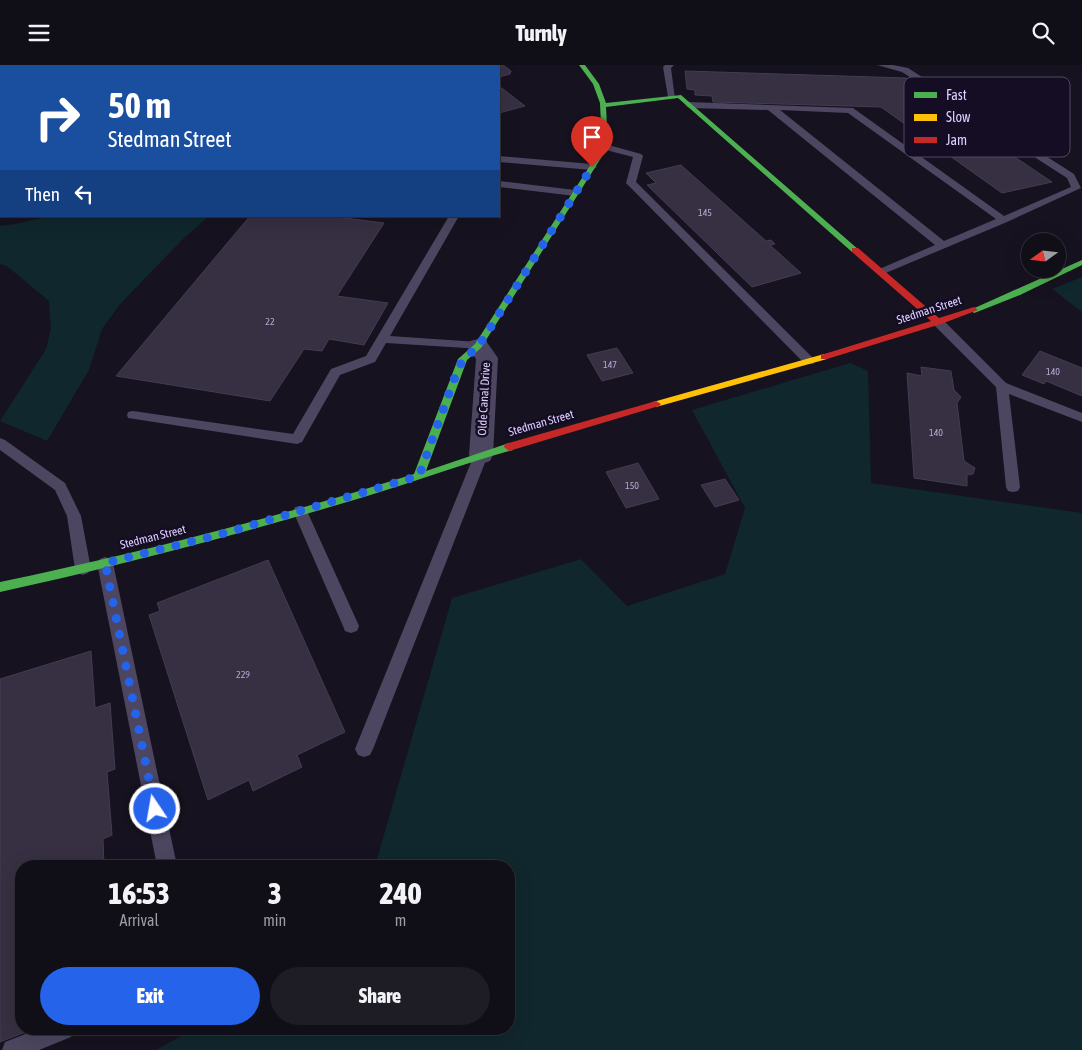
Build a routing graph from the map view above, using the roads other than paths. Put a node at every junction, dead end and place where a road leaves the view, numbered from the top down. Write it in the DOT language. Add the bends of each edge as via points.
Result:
graph roads {
  1 [pos="582,65"];
  2 [pos="670,65"];
  3 [pos="881,65"];
  4 [pos="916,77"];
  5 [pos="672,97"];
  6 [pos="603,105"];
  7 [pos="688,105"];
  8 [pos="770,107"];
  9 [pos="605,147"];
  10 [pos="904,149"];
  11 [pos="915,157"];
  12 [pos="1041,157"];
  13 [pos="500,159"];
  14 [pos="592,167"];
  15 [pos="500,184"];
  16 [pos="575,193"];
  17 [pos="453,217"];
  18 [pos="1003,220"];
  19 [pos="943,246"];
  20 [pos="1082,262"];
  21 [pos="881,272"];
  22 [pos="938,322"];
  23 [pos="383,339"];
  24 [pos="478,347"];
  25 [pos="809,361"];
  26 [pos="1002,386"];
  27 [pos="133,415"];
  28 [pos="1082,419"];
  29 [pos="0,443"];
  30 [pos="481,455"];
  31 [pos="419,476"];
  32 [pos="1013,487"];
  33 [pos="300,511"];
  34 [pos="105,563"];
  35 [pos="83,569"];
  36 [pos="0,587"];
  37 [pos="351,626"];
  38 [pos="364,749"];
  39 [pos="166,860"];
  40 [pos="49,1035"];
  41 [pos="13,1050"];
  1 -- 6 [label="street" via="600,89"];
  2 -- 5 [label="lane" via="667,67"];
  3 -- 4 [label="lane" via="905,70"];
  5 -- 6 [label="street"];
  5 -- 7 [label="street" via="679,97"];
  6 -- 9 [label="street"];
  7 -- 8 [label="lane"];
  7 -- 21 [label="street"];
  8 -- 10 [label="lane" via="850,110"];
  8 -- 19 [label="lane"];
  9 -- 14 [label="street, Olde Canal Drive"];
  9 -- 25 [label="lane" via="638,156 631,183"];
  11 -- 18 [label="lane"];
  12 -- 18 [label="lane" via="1071,176 1076,188"];
  13 -- 14 [label="lane"];
  14 -- 16 [label="street, Olde Canal Drive"];
  15 -- 16 [label="lane"];
  16 -- 24 [label="street, Olde Canal Drive"];
  17 -- 23 [label="lane"];
  18 -- 19 [label="lane"];
  19 -- 21 [label="lane"];
  20 -- 22 [label="street, Stedman Street" via="1041,282"];
  21 -- 22 [label="street"];
  22 -- 25 [label="street, Stedman Street"];
  22 -- 26 [label="lane"];
  23 -- 24 [label="lane"];
  23 -- 27 [label="lane" via="371,359 335,372 297,439"];
  24 -- 30 [label="street, Olde Canal Drive" via="487,358"];
  24 -- 31 [label="street, Olde Canal Drive" via="463,359"];
  25 -- 30 [label="street, Stedman Street"];
  26 -- 28 [label="lane"];
  26 -- 32 [label="lane"];
  29 -- 35 [label="lane" via="60,487 74,516"];
  30 -- 31 [label="street, Stedman Street"];
  30 -- 38 [label="lane"];
  31 -- 33 [label="street, Stedman Street"];
  33 -- 34 [label="street, Stedman Street"];
  33 -- 37 [label="lane"];
  34 -- 35 [label="street, Stedman Street"];
  34 -- 39 [label="lane"];
  35 -- 36 [label="street, Stedman Street"];
  40 -- 41 [label="lane"];
}
